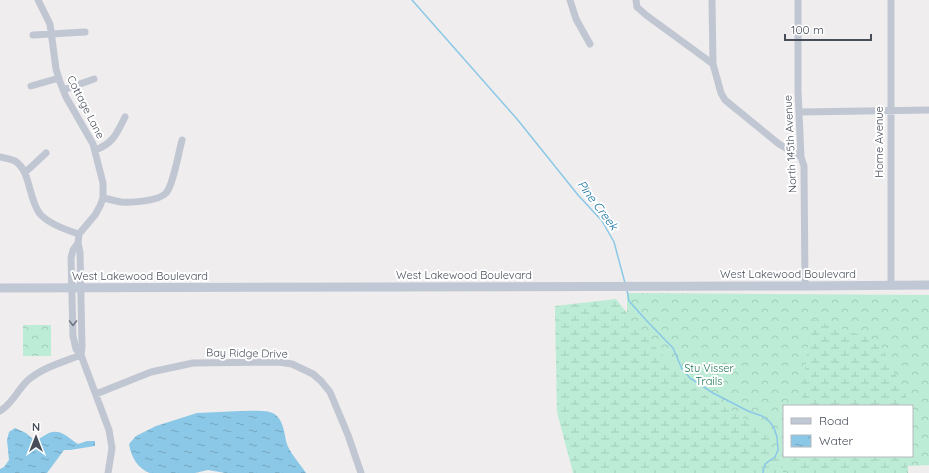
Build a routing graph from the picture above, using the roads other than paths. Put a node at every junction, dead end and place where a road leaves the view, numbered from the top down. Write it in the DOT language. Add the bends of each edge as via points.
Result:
graph roads {
  1 [pos="38,0"];
  2 [pos="570,0"];
  3 [pos="636,0"];
  4 [pos="712,0"];
  5 [pos="798,0"];
  6 [pos="891,0"];
  7 [pos="85,32"];
  8 [pos="52,34"];
  9 [pos="33,35"];
  10 [pos="590,44"];
  11 [pos="713,64"];
  12 [pos="59,78"];
  13 [pos="94,79"];
  14 [pos="31,86"];
  15 [pos="63,90"];
  16 [pos="890,110"];
  17 [pos="929,110"];
  18 [pos="800,112"];
  19 [pos="125,117"];
  20 [pos="182,140"];
  21 [pos="95,150"];
  22 [pos="46,153"];
  23 [pos="0,157"];
  24 [pos="801,157"];
  25 [pos="25,172"];
  26 [pos="103,198"];
  27 [pos="79,234"];
  28 [pos="929,284"];
  29 [pos="891,285"];
  30 [pos="805,286"];
  31 [pos="0,288"];
  32 [pos="76,288"];
  33 [pos="81,355"];
  34 [pos="96,394"];
  35 [pos="0,411"];
  36 [pos="108,473"];
  37 [pos="362,473"];
  1 -- 8 [label="street, Cottage Lane"];
  2 -- 10 [label="street" via="576,19"];
  3 -- 11 [label="street" via="636,7"];
  4 -- 11 [label="street"];
  5 -- 18 [label="street, North 145th Avenue"];
  6 -- 16 [label="street, Home Avenue"];
  7 -- 8 [label="street"];
  8 -- 9 [label="street"];
  8 -- 12 [label="street, Cottage Lane"];
  11 -- 24 [label="street" via="725,100 779,144"];
  12 -- 14 [label="street"];
  12 -- 15 [label="street, Cottage Lane"];
  13 -- 15 [label="street"];
  15 -- 21 [label="street, Cottage Lane"];
  16 -- 17 [label="street"];
  16 -- 18 [label="street"];
  16 -- 29 [label="street, Home Avenue"];
  18 -- 24 [label="street, North 145th Avenue"];
  19 -- 21 [label="street" via="112,140"];
  20 -- 26 [label="street" via="169,189 163,196 128,202"];
  21 -- 26 [label="street, Cottage Lane" via="103,183"];
  22 -- 25 [label="street"];
  23 -- 25 [label="street" via="15,161"];
  24 -- 30 [label="street, North 145th Avenue" via="804,166"];
  25 -- 27 [label="street" via="30,194 44,218"];
  26 -- 27 [label="street, Cottage Lane" via="95,215"];
  27 -- 32 [label="street"];
  28 -- 29 [label="street, West Lakewood Boulevard"];
  29 -- 30 [label="street, West Lakewood Boulevard"];
  30 -- 32 [label="street, West Lakewood Boulevard"];
  31 -- 32 [label="street, West Lakewood Boulevard"];
  32 -- 33 [label="street"];
  33 -- 34 [label="street"];
  33 -- 35 [label="street" via="33,376 7,407"];
  34 -- 36 [label="street" via="111,439"];
  34 -- 37 [label="street, Bay Ridge Drive" via="151,372 193,363 292,364 313,374 330,392"];
}
